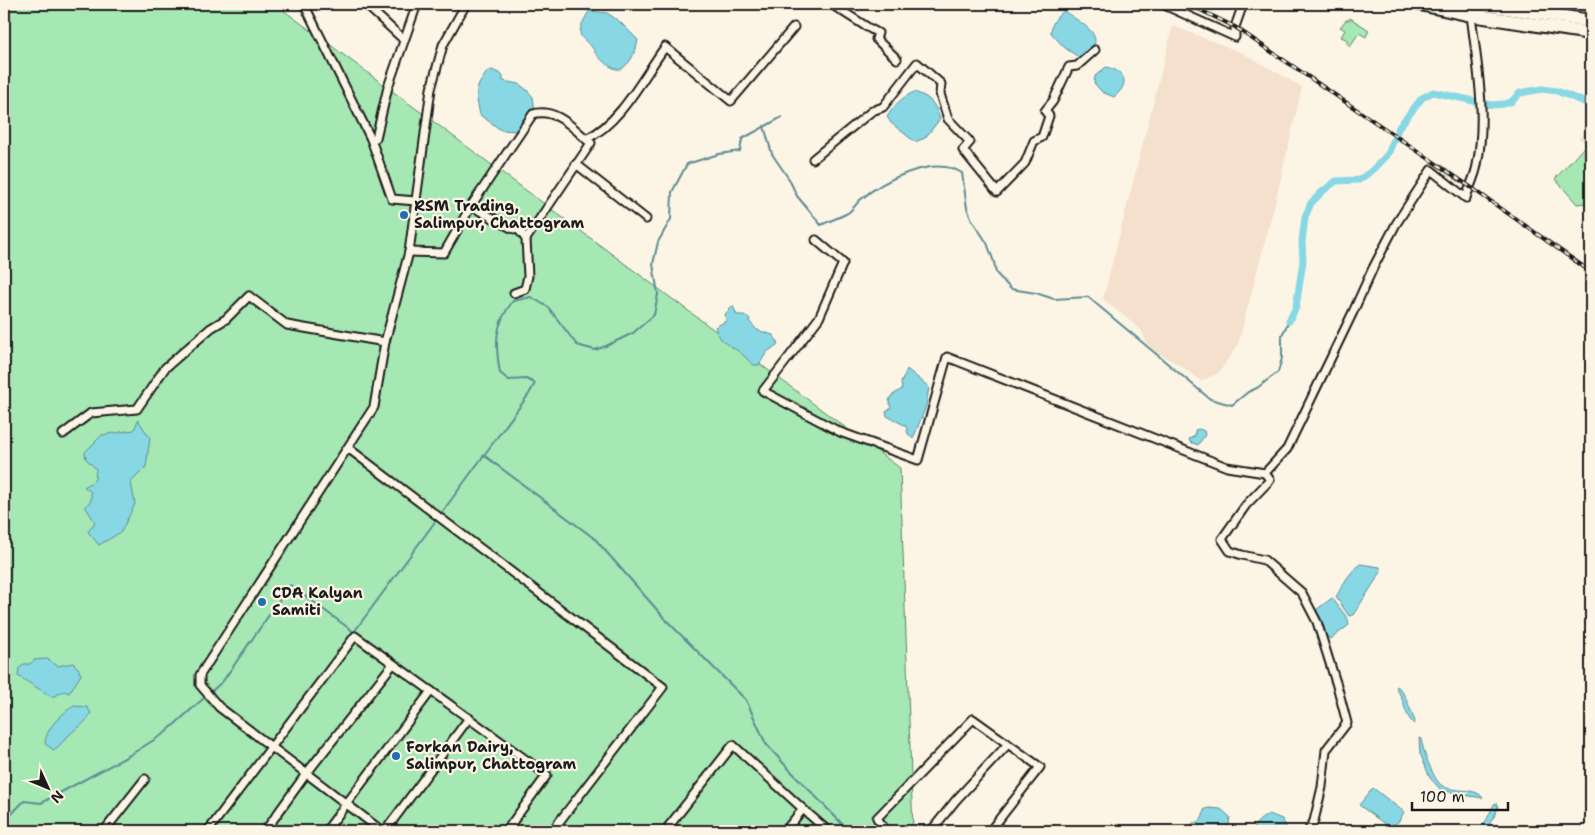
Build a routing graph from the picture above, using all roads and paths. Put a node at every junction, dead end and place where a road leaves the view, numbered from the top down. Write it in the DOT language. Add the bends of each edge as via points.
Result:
graph roads {
  1 [pos="304,4"];
  2 [pos="365,4"];
  3 [pos="417,4"];
  4 [pos="466,4"];
  5 [pos="831,4"];
  6 [pos="1162,4"];
  7 [pos="1242,4"];
  8 [pos="1420,4"];
  9 [pos="1480,4"];
  10 [pos="1471,15"];
  11 [pos="1591,21"];
  12 [pos="794,27"];
  13 [pos="1591,33"];
  14 [pos="404,40"];
  15 [pos="1095,50"];
  16 [pos="898,59"];
  17 [pos="371,139"];
  18 [pos="586,140"];
  19 [pos="813,159"];
  20 [pos="576,164"];
  21 [pos="416,201"];
  22 [pos="471,206"];
  23 [pos="646,219"];
  24 [pos="526,239"];
  25 [pos="816,240"];
  26 [pos="409,252"];
  27 [pos="514,293"];
  28 [pos="384,342"];
  29 [pos="63,434"];
  30 [pos="348,448"];
  31 [pos="1265,473"];
  32 [pos="393,664"];
  33 [pos="431,691"];
  34 [pos="469,718"];
  35 [pos="1008,744"];
  36 [pos="272,748"];
  37 [pos="306,774"];
  38 [pos="145,779"];
  39 [pos="346,804"];
  40 [pos="803,809"];
  41 [pos="104,831"];
  42 [pos="208,831"];
  43 [pos="265,831"];
  44 [pos="326,831"];
  45 [pos="384,831"];
  46 [pos="506,831"];
  47 [pos="552,831"];
  48 [pos="665,831"];
  49 [pos="785,831"];
  50 [pos="828,831"];
  51 [pos="886,831"];
  52 [pos="931,831"];
  53 [pos="990,831"];
  54 [pos="1308,831"];
  1 -- 17 [label="street"];
  2 -- 14 [label="street"];
  3 -- 14 [label="street"];
  4 -- 21 [label="street" via="443,45 431,90"];
  5 -- 16 [label="street" via="878,32 876,39"];
  6 -- 7 [label="street" via="1235,37"];
  8 -- 10 [label="highway"];
  9 -- 11 [label="highway"];
  10 -- 13 [label="highway"];
  10 -- 31 [label="street" via="1481,94 1481,123 1477,167 1466,198 1431,170 1396,224 1373,268 1287,449"];
  12 -- 18 [label="street" via="731,101 665,47 626,104 599,134"];
  14 -- 17 [label="street" via="388,86 376,138"];
  15 -- 19 [label="street" via="1077,66 1069,67 1053,101 1045,110 1049,116 1042,137 1034,141 1025,163 997,192 962,150 970,142 948,118 940,94 941,84 917,62 883,107 872,111"];
  17 -- 21 [label="street" via="392,199"];
  18 -- 20 [label="street" via="591,143"];
  18 -- 22 [label="street" via="560,117 540,112 533,114"];
  20 -- 23 [label="street"];
  20 -- 24 [label="street"];
  21 -- 26 [label="street"];
  22 -- 24 [label="street" via="519,230"];
  22 -- 26 [label="street" via="444,253"];
  24 -- 27 [label="street" via="526,289"];
  25 -- 31 [label="street" via="843,263 819,318 763,391 840,432 918,460 948,357 1227,467"];
  26 -- 28 [label="street"];
  28 -- 29 [label="street" via="287,325 249,296 226,320 211,328 165,368 137,409 91,413"];
  28 -- 30 [label="street" via="374,407"];
  30 -- 36 [label="street" via="200,675 200,685 219,707"];
  30 -- 47 [label="street" via="663,687"];
  31 -- 54 [label="street" via="1270,480 1246,505 1222,538 1230,550 1264,560 1302,593 1317,622 1347,723 1326,750 1322,787 1314,821"];
  32 -- 33 [label="street"];
  32 -- 36 [label="street" via="355,636"];
  32 -- 37 [label="street"];
  33 -- 34 [label="street"];
  33 -- 39 [label="street"];
  34 -- 45 [label="street"];
  34 -- 46 [label="street" via="547,775"];
  35 -- 51 [label="street" via="973,720 878,818"];
  35 -- 52 [label="street"];
  35 -- 53 [label="street" via="1040,767"];
  36 -- 37 [label="street"];
  36 -- 42 [label="street"];
  37 -- 39 [label="street"];
  37 -- 43 [label="street"];
  38 -- 41 [label="street"];
  39 -- 44 [label="street"];
  39 -- 45 [label="street"];
  40 -- 48 [label="street" via="733,745"];
  40 -- 49 [label="street"];
  40 -- 50 [label="street"];
}
